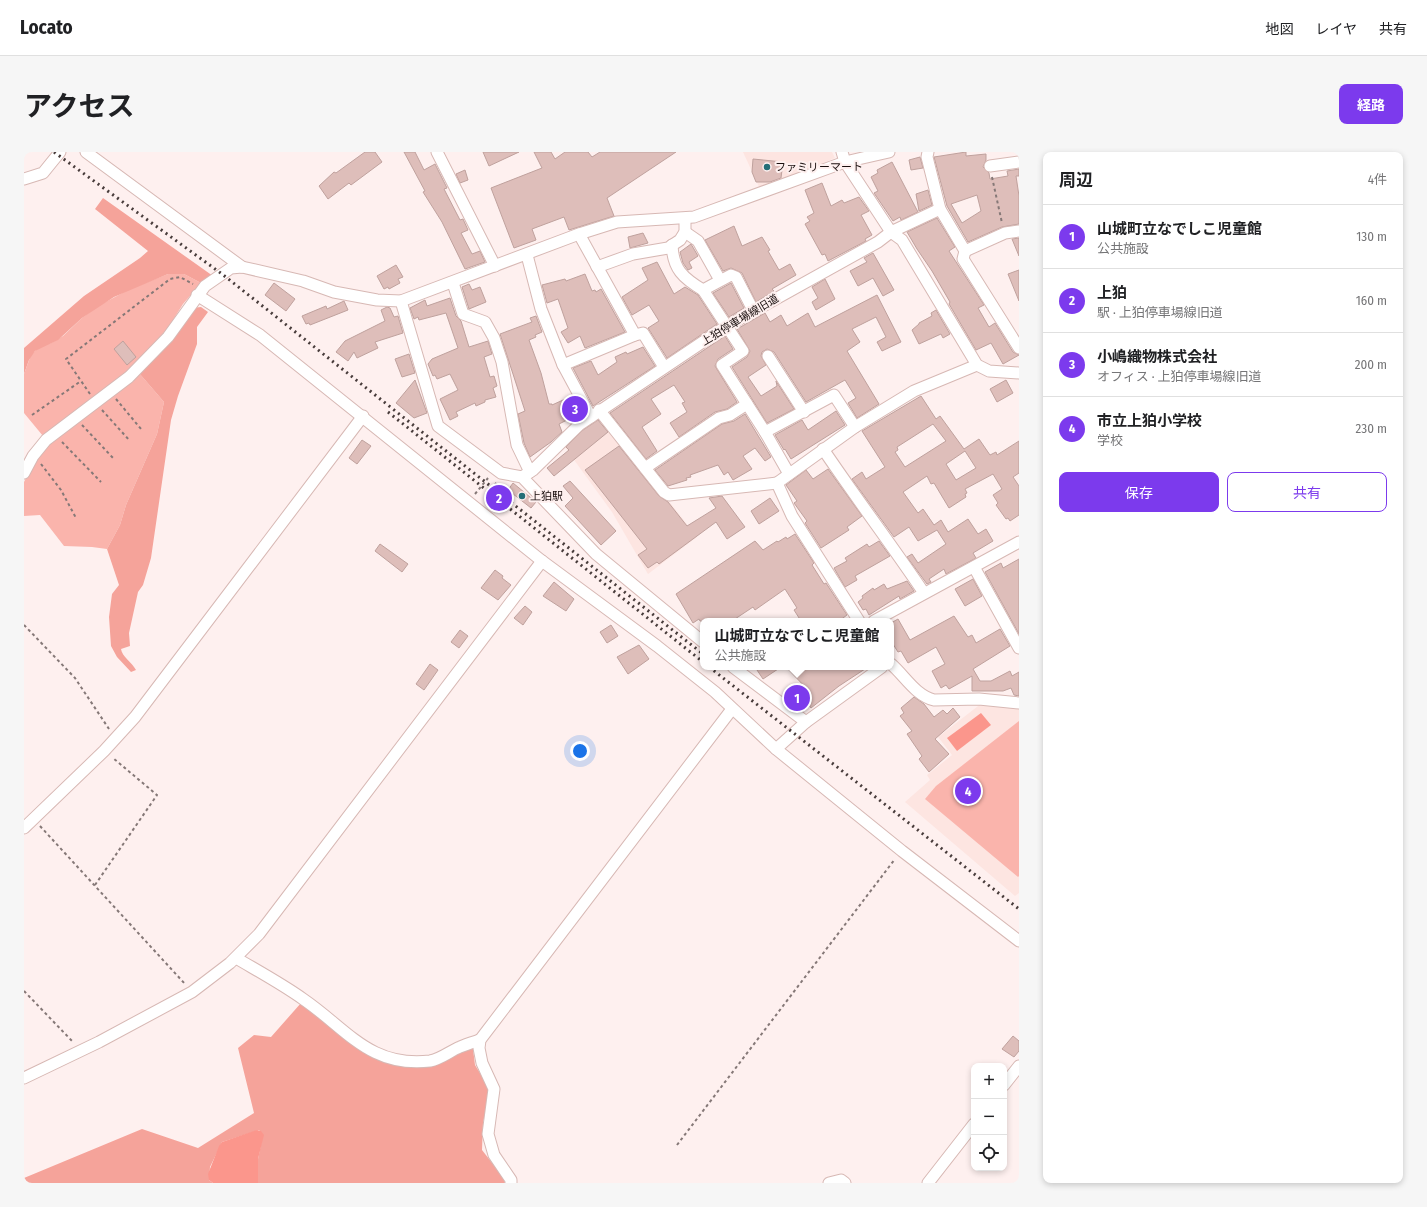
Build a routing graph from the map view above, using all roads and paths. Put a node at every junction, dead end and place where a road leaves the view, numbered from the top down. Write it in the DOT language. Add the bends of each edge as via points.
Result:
graph roads {
  1 [pos="60,152"];
  2 [pos="86,152"];
  3 [pos="437,152"];
  4 [pos="889,152"];
  5 [pos="928,152"];
  6 [pos="844,157"];
  7 [pos="1019,162"];
  8 [pos="990,166"];
  9 [pos="24,179"];
  10 [pos="940,209"];
  11 [pos="685,219"];
  12 [pos="1019,231"];
  13 [pos="685,232"];
  14 [pos="891,232"];
  15 [pos="1005,233"];
  16 [pos="579,234"];
  17 [pos="672,245"];
  18 [pos="965,251"];
  19 [pos="527,255"];
  20 [pos="495,266"];
  21 [pos="242,267"];
  22 [pos="597,267"];
  23 [pos="720,280"];
  24 [pos="453,283"];
  25 [pos="703,290"];
  26 [pos="200,292"];
  27 [pos="401,301"];
  28 [pos="753,310"];
  29 [pos="725,327"];
  30 [pos="635,335"];
  31 [pos="1019,348"];
  32 [pos="768,356"];
  33 [pos="563,365"];
  34 [pos="977,365"];
  35 [pos="664,367"];
  36 [pos="1019,373"];
  37 [pos="81,381"];
  38 [pos="111,392"];
  39 [pos="97,403"];
  40 [pos="747,404"];
  41 [pos="804,412"];
  42 [pos="595,414"];
  43 [pos="32,415"];
  44 [pos="362,416"];
  45 [pos="76,418"];
  46 [pos="855,427"];
  47 [pos="141,430"];
  48 [pos="765,432"];
  49 [pos="55,433"];
  50 [pos="130,441"];
  51 [pos="823,449"];
  52 [pos="33,456"];
  53 [pos="113,458"];
  54 [pos="645,468"];
  55 [pos="24,473"];
  56 [pos="526,474"];
  57 [pos="789,474"];
  58 [pos="488,478"];
  59 [pos="100,482"];
  60 [pos="777,483"];
  61 [pos="475,494"];
  62 [pos="76,518"];
  63 [pos="1019,542"];
  64 [pos="542,560"];
  65 [pos="974,567"];
  66 [pos="924,593"];
  67 [pos="857,618"];
  68 [pos="879,618"];
  69 [pos="24,625"];
  70 [pos="700,640"];
  71 [pos="1019,648"];
  72 [pos="894,667"];
  73 [pos="737,670"];
  74 [pos="878,670"];
  75 [pos="1019,703"];
  76 [pos="732,709"];
  77 [pos="806,722"];
  78 [pos="115,739"];
  79 [pos="776,749"];
  80 [pos="104,751"];
  81 [pos="34,819"];
  82 [pos="24,828"];
  83 [pos="902,850"];
  84 [pos="95,885"];
  85 [pos="1019,941"];
  86 [pos="236,958"];
  87 [pos="24,991"];
  88 [pos="192,992"];
  89 [pos="480,1040"];
  90 [pos="81,1051"];
  91 [pos="1019,1066"];
  92 [pos="24,1078"];
  93 [pos="1007,1081"];
  94 [pos="971,1128"];
  95 [pos="677,1145"];
  96 [pos="512,1183"];
  97 [pos="829,1183"];
  98 [pos="845,1183"];
  99 [pos="928,1183"];
  1 -- 9 [label="street" via="43,174"];
  2 -- 21 [label="street"];
  3 -- 20 [label="street"];
  4 -- 6 [label="street"];
  5 -- 10 [label="street" via="927,157"];
  6 -- 11 [label="street" via="694,218"];
  6 -- 14 [label="street"];
  7 -- 8 [label="street"];
  8 -- 15 [label="path"];
  10 -- 14 [label="street, 上狛停車場線旧道"];
  10 -- 18 [label="street"];
  11 -- 13 [label="street"];
  11 -- 16 [label="street" via="617,222"];
  12 -- 15 [label="street"];
  13 -- 17 [label="street" via="680,240"];
  13 -- 23 [label="street" via="698,241"];
  14 -- 28 [label="street, 上狛停車場線旧道" via="878,242"];
  14 -- 34 [label="street" via="902,240"];
  15 -- 18 [label="street"];
  16 -- 19 [label="street"];
  16 -- 22 [label="street"];
  17 -- 22 [label="street" via="627,256"];
  17 -- 25 [label="street" via="672,259 678,269 686,280"];
  18 -- 31 [label="street" via="963,259"];
  19 -- 20 [label="street"];
  19 -- 33 [label="street" via="541,309"];
  20 -- 24 [label="street"];
  21 -- 26 [label="street" via="231,268"];
  21 -- 27 [label="street" via="303,281 334,292 377,300"];
  22 -- 30 [label="street"];
  23 -- 25 [label="street"];
  23 -- 28 [label="street" via="736,277"];
  24 -- 27 [label="street"];
  24 -- 56 [label="street" via="463,314 485,322 494,338 502,362"];
  25 -- 29 [label="street"];
  26 -- 37 [label="path" via="184,278 175,277 152,291 66,359"];
  26 -- 38 [label="street" via="168,337"];
  26 -- 44 [label="street" via="260,335"];
  27 -- 56 [label="street" via="438,426 501,473"];
  28 -- 29 [label="street, 上狛停車場線旧道"];
  29 -- 35 [label="street, 上狛停車場線旧道"];
  29 -- 40 [label="street" via="743,351 722,365"];
  30 -- 33 [label="street"];
  30 -- 35 [label="street" via="643,333"];
  32 -- 41 [label="street"];
  33 -- 42 [label="street"];
  34 -- 36 [label="street" via="989,371"];
  34 -- 46 [label="street" via="914,390"];
  35 -- 42 [label="street, 上狛停車場線旧道"];
  37 -- 39 [label="path"];
  37 -- 43 [label="path"];
  38 -- 39 [label="street"];
  38 -- 47 [label="path"];
  39 -- 45 [label="street"];
  39 -- 50 [label="path"];
  40 -- 48 [label="street"];
  40 -- 54 [label="street" via="730,415 719,418"];
  41 -- 46 [label="street" via="834,395"];
  41 -- 48 [label="street"];
  42 -- 54 [label="street"];
  42 -- 56 [label="street, 上狛停車場線旧道" via="579,425"];
  44 -- 64 [label="street"];
  44 -- 78 [label="street" via="135,717"];
  45 -- 49 [label="street"];
  45 -- 53 [label="path"];
  46 -- 51 [label="street"];
  48 -- 57 [label="street"];
  49 -- 52 [label="street"];
  49 -- 59 [label="path"];
  51 -- 57 [label="street"];
  51 -- 66 [label="street"];
  52 -- 55 [label="street"];
  52 -- 62 [label="path" via="61,490"];
  54 -- 60 [label="street" via="669,495"];
  56 -- 70 [label="street" via="596,554"];
  57 -- 60 [label="street"];
  58 -- 61 [label="path, bridge"];
  60 -- 67 [label="street" via="792,516"];
  63 -- 65 [label="street"];
  64 -- 76 [label="street" via="657,646 715,692"];
  64 -- 86 [label="street" via="259,934"];
  65 -- 66 [label="street"];
  65 -- 71 [label="street"];
  66 -- 68 [label="street"];
  69 -- 78 [label="path" via="75,678"];
  72 -- 75 [label="street" via="920,693 930,699 979,699"];
  73 -- 77 [label="street"];
  74 -- 77 [label="street"];
  76 -- 79 [label="street"];
  76 -- 89 [label="street"];
  77 -- 79 [label="street"];
  78 -- 80 [label="street"];
  79 -- 83 [label="street"];
  80 -- 81 [label="street"];
  80 -- 84 [label="path" via="157,795"];
  81 -- 82 [label="street"];
  81 -- 84 [label="path"];
  83 -- 85 [label="street"];
  83 -- 95 [label="path"];
  84 -- 88 [label="path"];
  86 -- 88 [label="street"];
  86 -- 89 [label="street" via="304,999 369,1051 398,1060 429,1061"];
  87 -- 90 [label="path"];
  88 -- 90 [label="street"];
  89 -- 96 [label="street" via="482,1063 494,1089 488,1134 494,1155"];
  90 -- 92 [label="street"];
  91 -- 93 [label="street"];
  94 -- 99 [label="street"];
  97 -- 98 [label="street" via="841,1180"];
}
